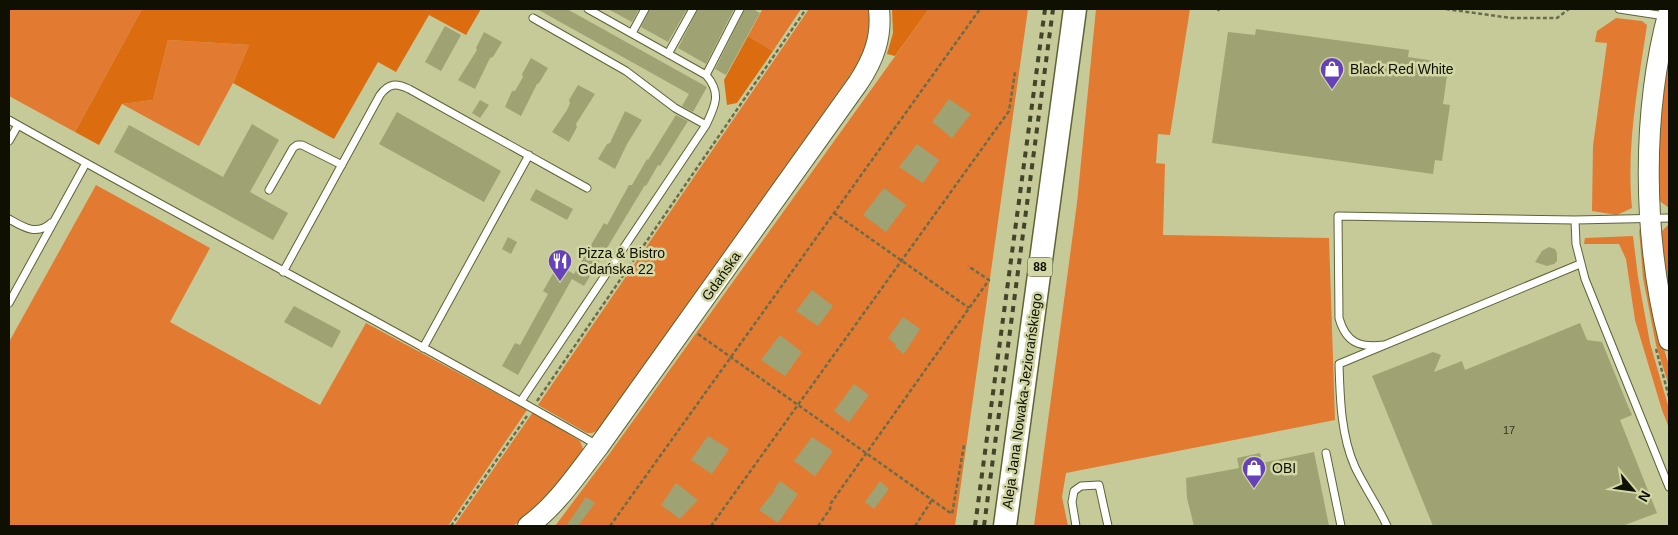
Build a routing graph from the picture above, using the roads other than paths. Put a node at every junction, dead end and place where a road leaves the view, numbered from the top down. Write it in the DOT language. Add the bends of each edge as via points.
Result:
graph roads {
  1 [pos="588,9"];
  2 [pos="645,9"];
  3 [pos="693,9"];
  4 [pos="740,9"];
  5 [pos="879,9"];
  6 [pos="1075,9"];
  7 [pos="1088,9"];
  8 [pos="1619,9"];
  9 [pos="599,11"];
  10 [pos="1668,14"];
  11 [pos="534,18"];
  12 [pos="632,33"];
  13 [pos="668,54"];
  14 [pos="706,76"];
  15 [pos="9,120"];
  16 [pos="18,125"];
  17 [pos="706,125"];
  18 [pos="9,141"];
  19 [pos="529,155"];
  20 [pos="86,163"];
  21 [pos="342,164"];
  22 [pos="587,188"];
  23 [pos="269,190"];
  24 [pos="1660,218"];
  25 [pos="9,219"];
  26 [pos="1575,220"];
  27 [pos="54,222"];
  28 [pos="1580,264"];
  29 [pos="283,272"];
  30 [pos="9,303"];
  31 [pos="1669,340"];
  32 [pos="1384,345"];
  33 [pos="423,348"];
  34 [pos="521,401"];
  35 [pos="599,446"];
  36 [pos="1326,452"];
  37 [pos="1669,488"];
  38 [pos="528,526"];
  39 [pos="1005,526"];
  40 [pos="1019,526"];
  41 [pos="1076,526"];
  42 [pos="1108,526"];
  43 [pos="1341,526"];
  44 [pos="1386,526"];
  1 -- 9 [label="lane"];
  2 -- 12 [label="lane"];
  3 -- 13 [label="lane"];
  4 -- 14 [label="lane"];
  5 -- 35 [label="street, Gdańska" via="878,44 868,68"];
  6 -- 39 [label="main road, Aleja Jana Nowaka-Jeziorańskiego / 88"];
  7 -- 40 [label="main road, Aleja Jana Nowaka-Jeziorańskiego / 88"];
  8 -- 10 [label="lane"];
  9 -- 12 [label="lane"];
  10 -- 24 [label="street" via="1651,128 1650,163"];
  11 -- 17 [label="lane" via="626,71 675,108"];
  12 -- 13 [label="lane"];
  13 -- 14 [label="lane"];
  14 -- 17 [label="lane" via="713,83 716,96"];
  15 -- 16 [label="lane"];
  16 -- 18 [label="lane"];
  16 -- 20 [label="lane"];
  17 -- 34 [label="lane"];
  19 -- 21 [label="lane" via="409,88 392,84 380,95"];
  19 -- 22 [label="lane"];
  19 -- 33 [label="lane"];
  20 -- 27 [label="lane"];
  20 -- 29 [label="lane"];
  21 -- 23 [label="lane" via="297,145 292,148"];
  21 -- 29 [label="lane"];
  24 -- 26 [label="lane"];
  24 -- 31 [label="street" via="1659,292"];
  25 -- 27 [label="lane" via="38,230"];
  26 -- 28 [label="lane"];
  26 -- 32 [label="lane" via="1338,216 1339,318 1342,330 1360,345"];
  27 -- 30 [label="lane"];
  28 -- 32 [label="lane"];
  28 -- 37 [label="lane"];
  29 -- 33 [label="lane"];
  32 -- 44 [label="lane" via="1339,364 1349,451"];
  33 -- 34 [label="lane"];
  34 -- 35 [label="lane"];
  35 -- 38 [label="street, Gdańska" via="556,500"];
  36 -- 43 [label="lane"];
  41 -- 42 [label="lane" via="1072,502 1074,491 1081,486 1099,485"];
}
